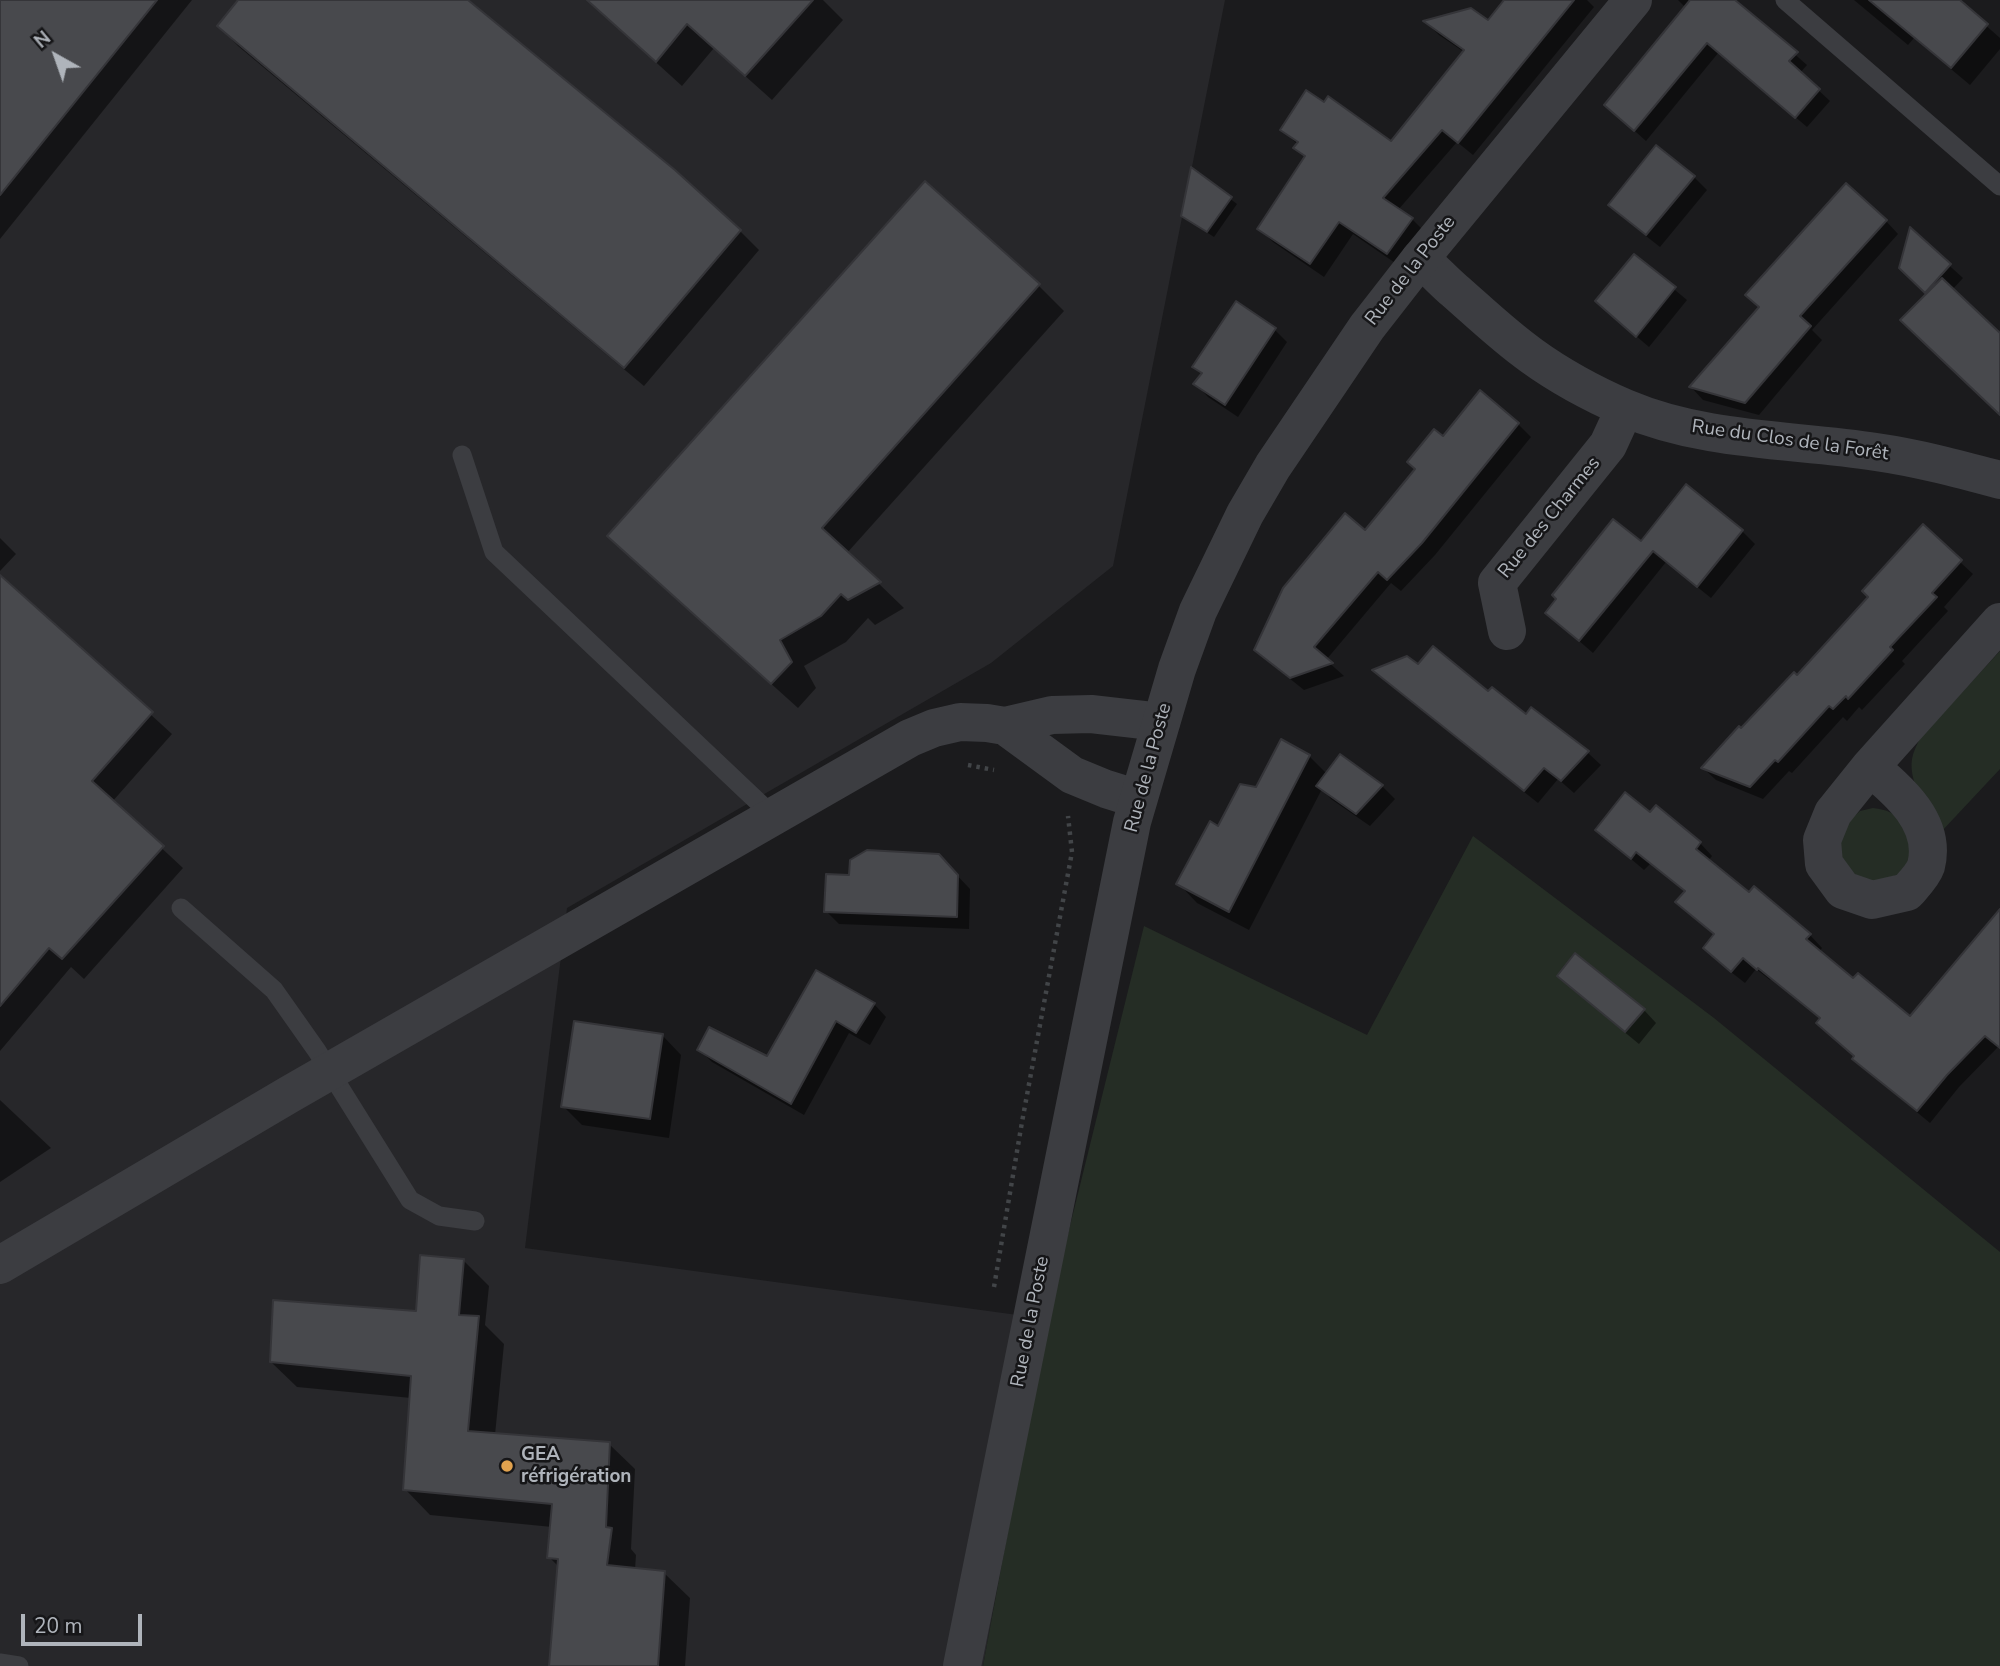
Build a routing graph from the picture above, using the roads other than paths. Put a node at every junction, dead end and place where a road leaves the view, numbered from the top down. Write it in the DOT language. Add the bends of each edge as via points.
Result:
graph roads {
  1 [pos="1633,0"];
  2 [pos="1785,0"];
  3 [pos="2000,186"];
  4 [pos="1420,259"];
  5 [pos="1625,408"];
  6 [pos="462,455"];
  7 [pos="2000,480"];
  8 [pos="2000,622"];
  9 [pos="1507,632"];
  10 [pos="1161,722"];
  11 [pos="1005,726"];
  12 [pos="1870,767"];
  13 [pos="1138,799"];
  14 [pos="773,816"];
  15 [pos="181,908"];
  16 [pos="330,1072"];
  17 [pos="475,1221"];
  18 [pos="0,1265"];
  19 [pos="0,1663"];
  20 [pos="19,1666"];
  21 [pos="962,1666"];
  1 -- 4 [label="street, Rue de la Poste"];
  2 -- 3 [label="lane"];
  4 -- 5 [label="street, Rue du Clos de la Forêt" via="1531,356"];
  4 -- 10 [label="street, Rue de la Poste" via="1367,327 1245,514 1198,611"];
  5 -- 7 [label="street, Rue du Clos de la Forêt" via="1699,430 1874,451"];
  5 -- 9 [label="street, Rue des Charmes" via="1608,445 1497,583"];
  6 -- 14 [label="lane" via="494,552"];
  8 -- 12 [label="street"];
  10 -- 11 [label="street" via="1091,714 1052,715"];
  10 -- 13 [label="street, Rue de la Poste"];
  11 -- 13 [label="street" via="1072,775"];
  11 -- 14 [label="street" via="960,722 934,728"];
  13 -- 21 [label="street, Rue de la Poste"];
  14 -- 16 [label="street"];
  15 -- 16 [label="lane" via="274,990"];
  16 -- 17 [label="lane" via="410,1200 439,1216"];
  16 -- 18 [label="street"];
  19 -- 20 [label="lane"];
}
